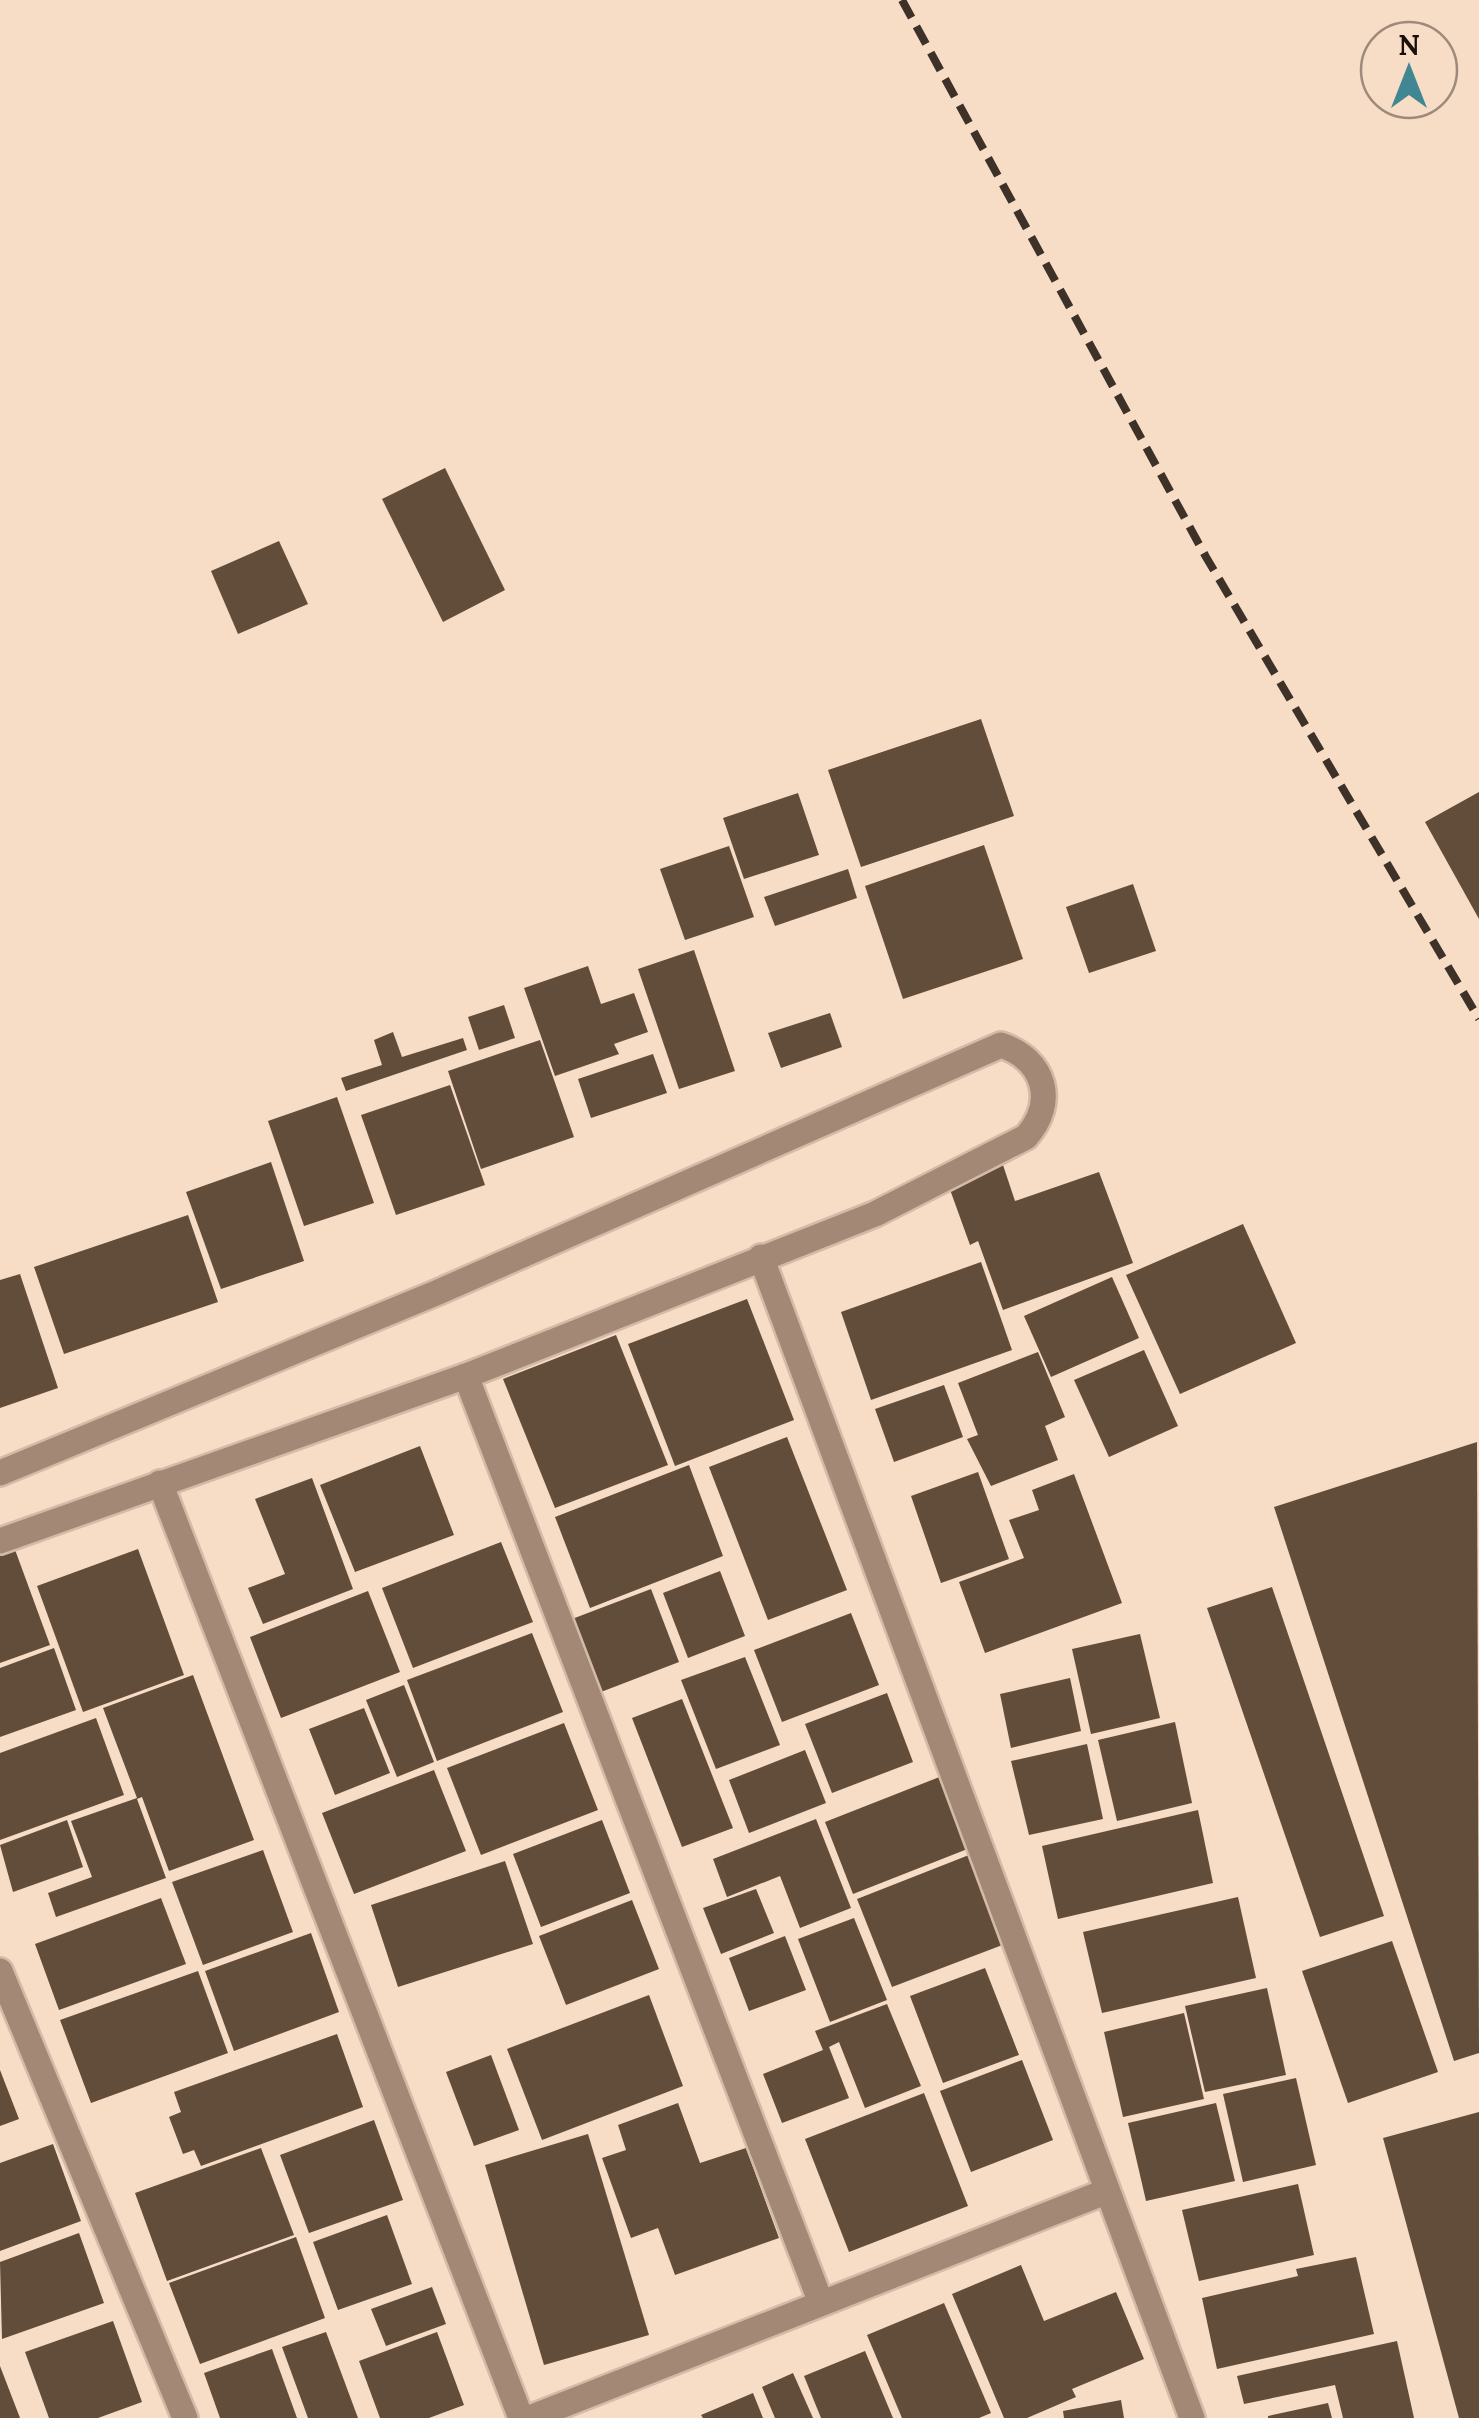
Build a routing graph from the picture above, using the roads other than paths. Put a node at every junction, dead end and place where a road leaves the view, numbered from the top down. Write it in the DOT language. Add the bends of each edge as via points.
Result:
graph roads {
  1 [pos="761,1257"];
  2 [pos="466,1376"];
  3 [pos="0,1473"];
  4 [pos="160,1483"];
  5 [pos="0,1541"];
  6 [pos="0,1971"];
  7 [pos="1106,2192"];
  8 [pos="821,2302"];
  9 [pos="536,2416"];
  10 [pos="186,2418"];
  11 [pos="1192,2418"];
  1 -- 2 [label="street"];
  1 -- 3 [label="street" via="875,1214 1026,1138 1045,1099 1040,1070 1020,1051 1001,1045 436,1294"];
  1 -- 7 [label="street"];
  2 -- 4 [label="street"];
  2 -- 8 [label="street"];
  4 -- 5 [label="street"];
  4 -- 9 [label="street"];
  6 -- 10 [label="street"];
  7 -- 8 [label="street"];
  7 -- 11 [label="street"];
  8 -- 9 [label="street"];
}
